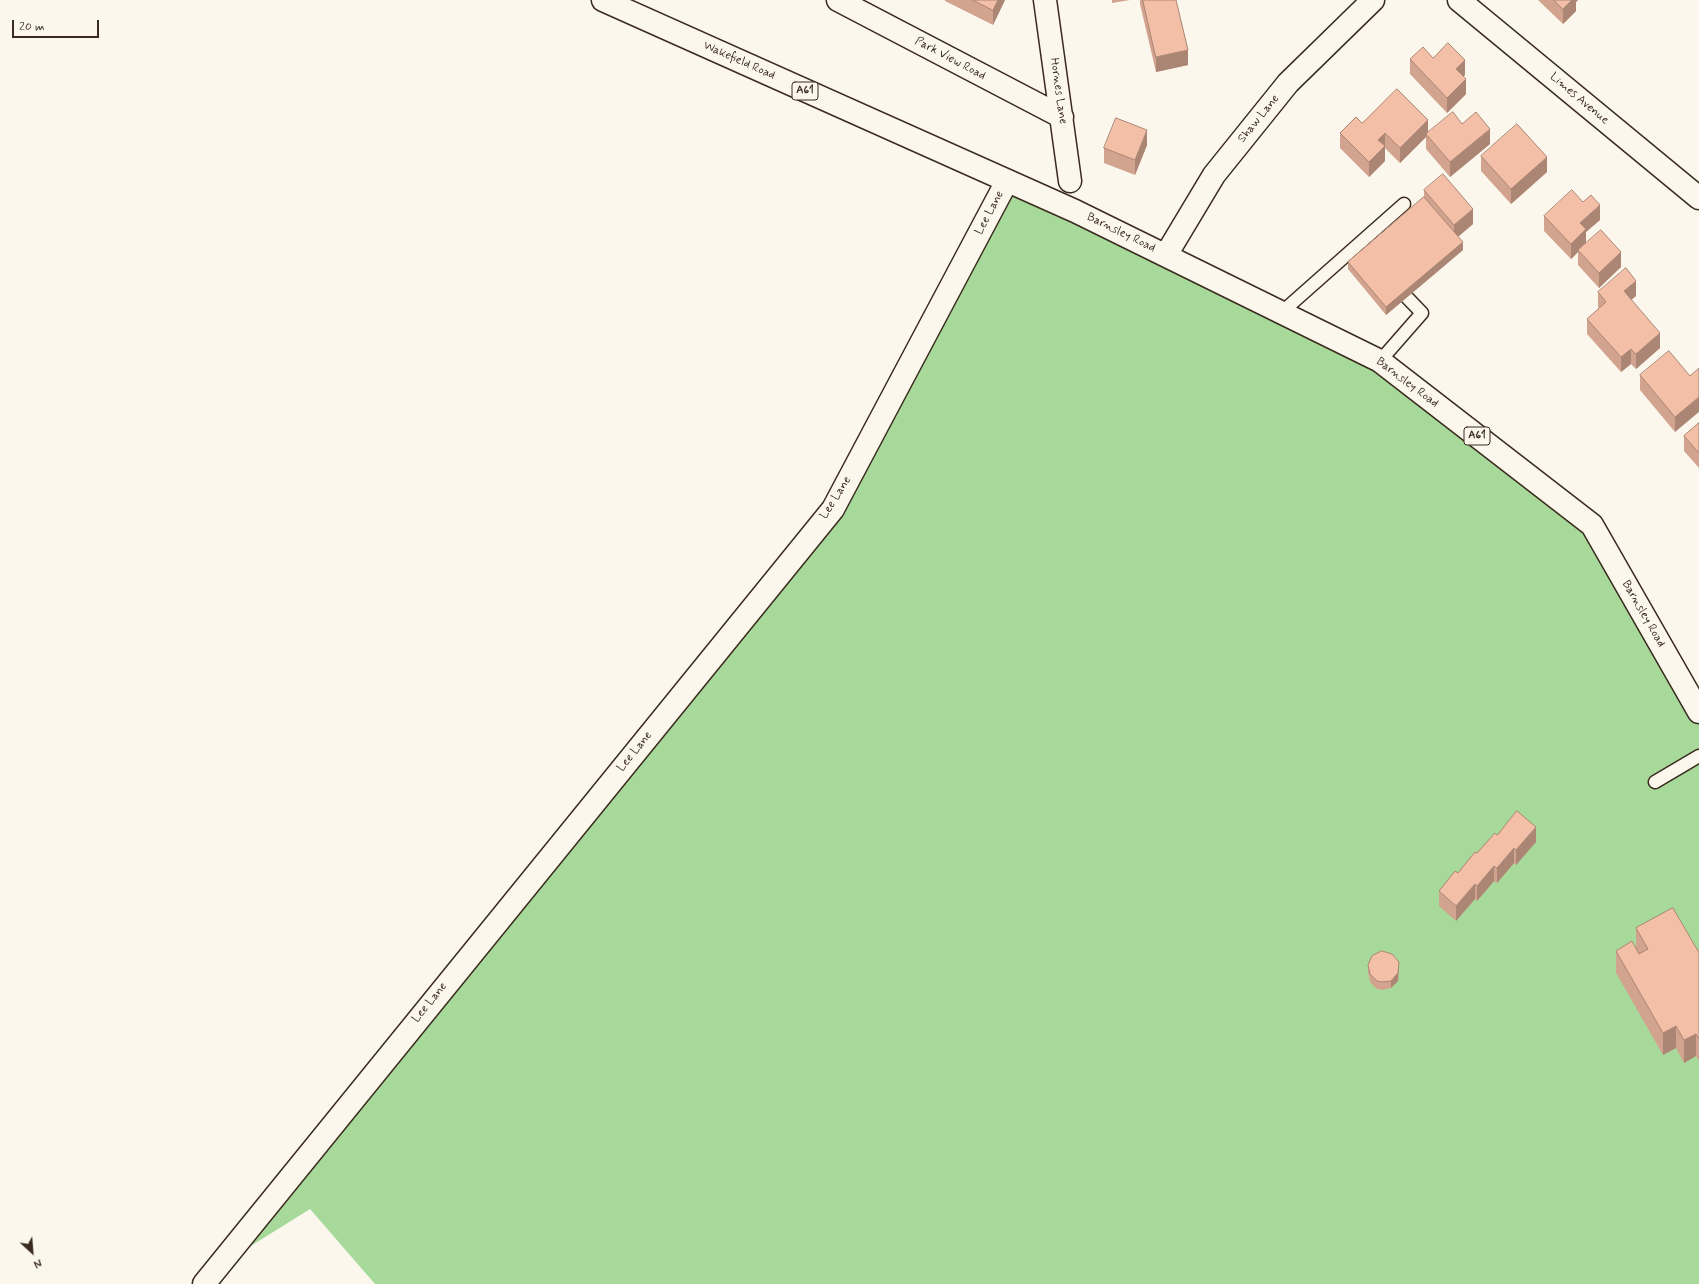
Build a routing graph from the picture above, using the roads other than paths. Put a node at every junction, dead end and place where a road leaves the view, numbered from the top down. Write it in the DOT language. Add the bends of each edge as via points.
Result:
graph roads {
  1 [pos="603,0"];
  2 [pos="838,0"];
  3 [pos="1045,0"];
  4 [pos="1373,0"];
  5 [pos="1459,0"];
  6 [pos="1062,117"];
  7 [pos="1007,181"];
  8 [pos="1070,181"];
  9 [pos="1699,198"];
  10 [pos="1404,204"];
  11 [pos="1356,246"];
  12 [pos="1166,255"];
  13 [pos="1368,257"];
  14 [pos="1384,274"];
  15 [pos="1282,312"];
  16 [pos="1380,361"];
  17 [pos="1699,712"];
  18 [pos="1699,756"];
  19 [pos="1656,782"];
  20 [pos="204,1284"];
  1 -- 7 [label="main road, Wakefield Road / A61"];
  2 -- 6 [label="main road, Park View Road"];
  3 -- 6 [label="main road, Hornes Lane"];
  4 -- 12 [label="main road, Shaw Lane" via="1288,83 1214,175"];
  5 -- 9 [label="main road, Limes Avenue"];
  6 -- 8 [label="main road, Hornes Lane"];
  7 -- 12 [label="main road, Barnsley Road / A61"];
  7 -- 20 [label="main road, Lee Lane" via="833,509"];
  10 -- 11 [label="lane"];
  11 -- 13 [label="lane"];
  11 -- 15 [label="lane"];
  12 -- 15 [label="main road, Barnsley Road / A61"];
  14 -- 16 [label="lane" via="1422,312"];
  15 -- 16 [label="main road, Barnsley Road / A61"];
  16 -- 17 [label="main road, Barnsley Road / A61" via="1592,525"];
  18 -- 19 [label="lane"];
}
